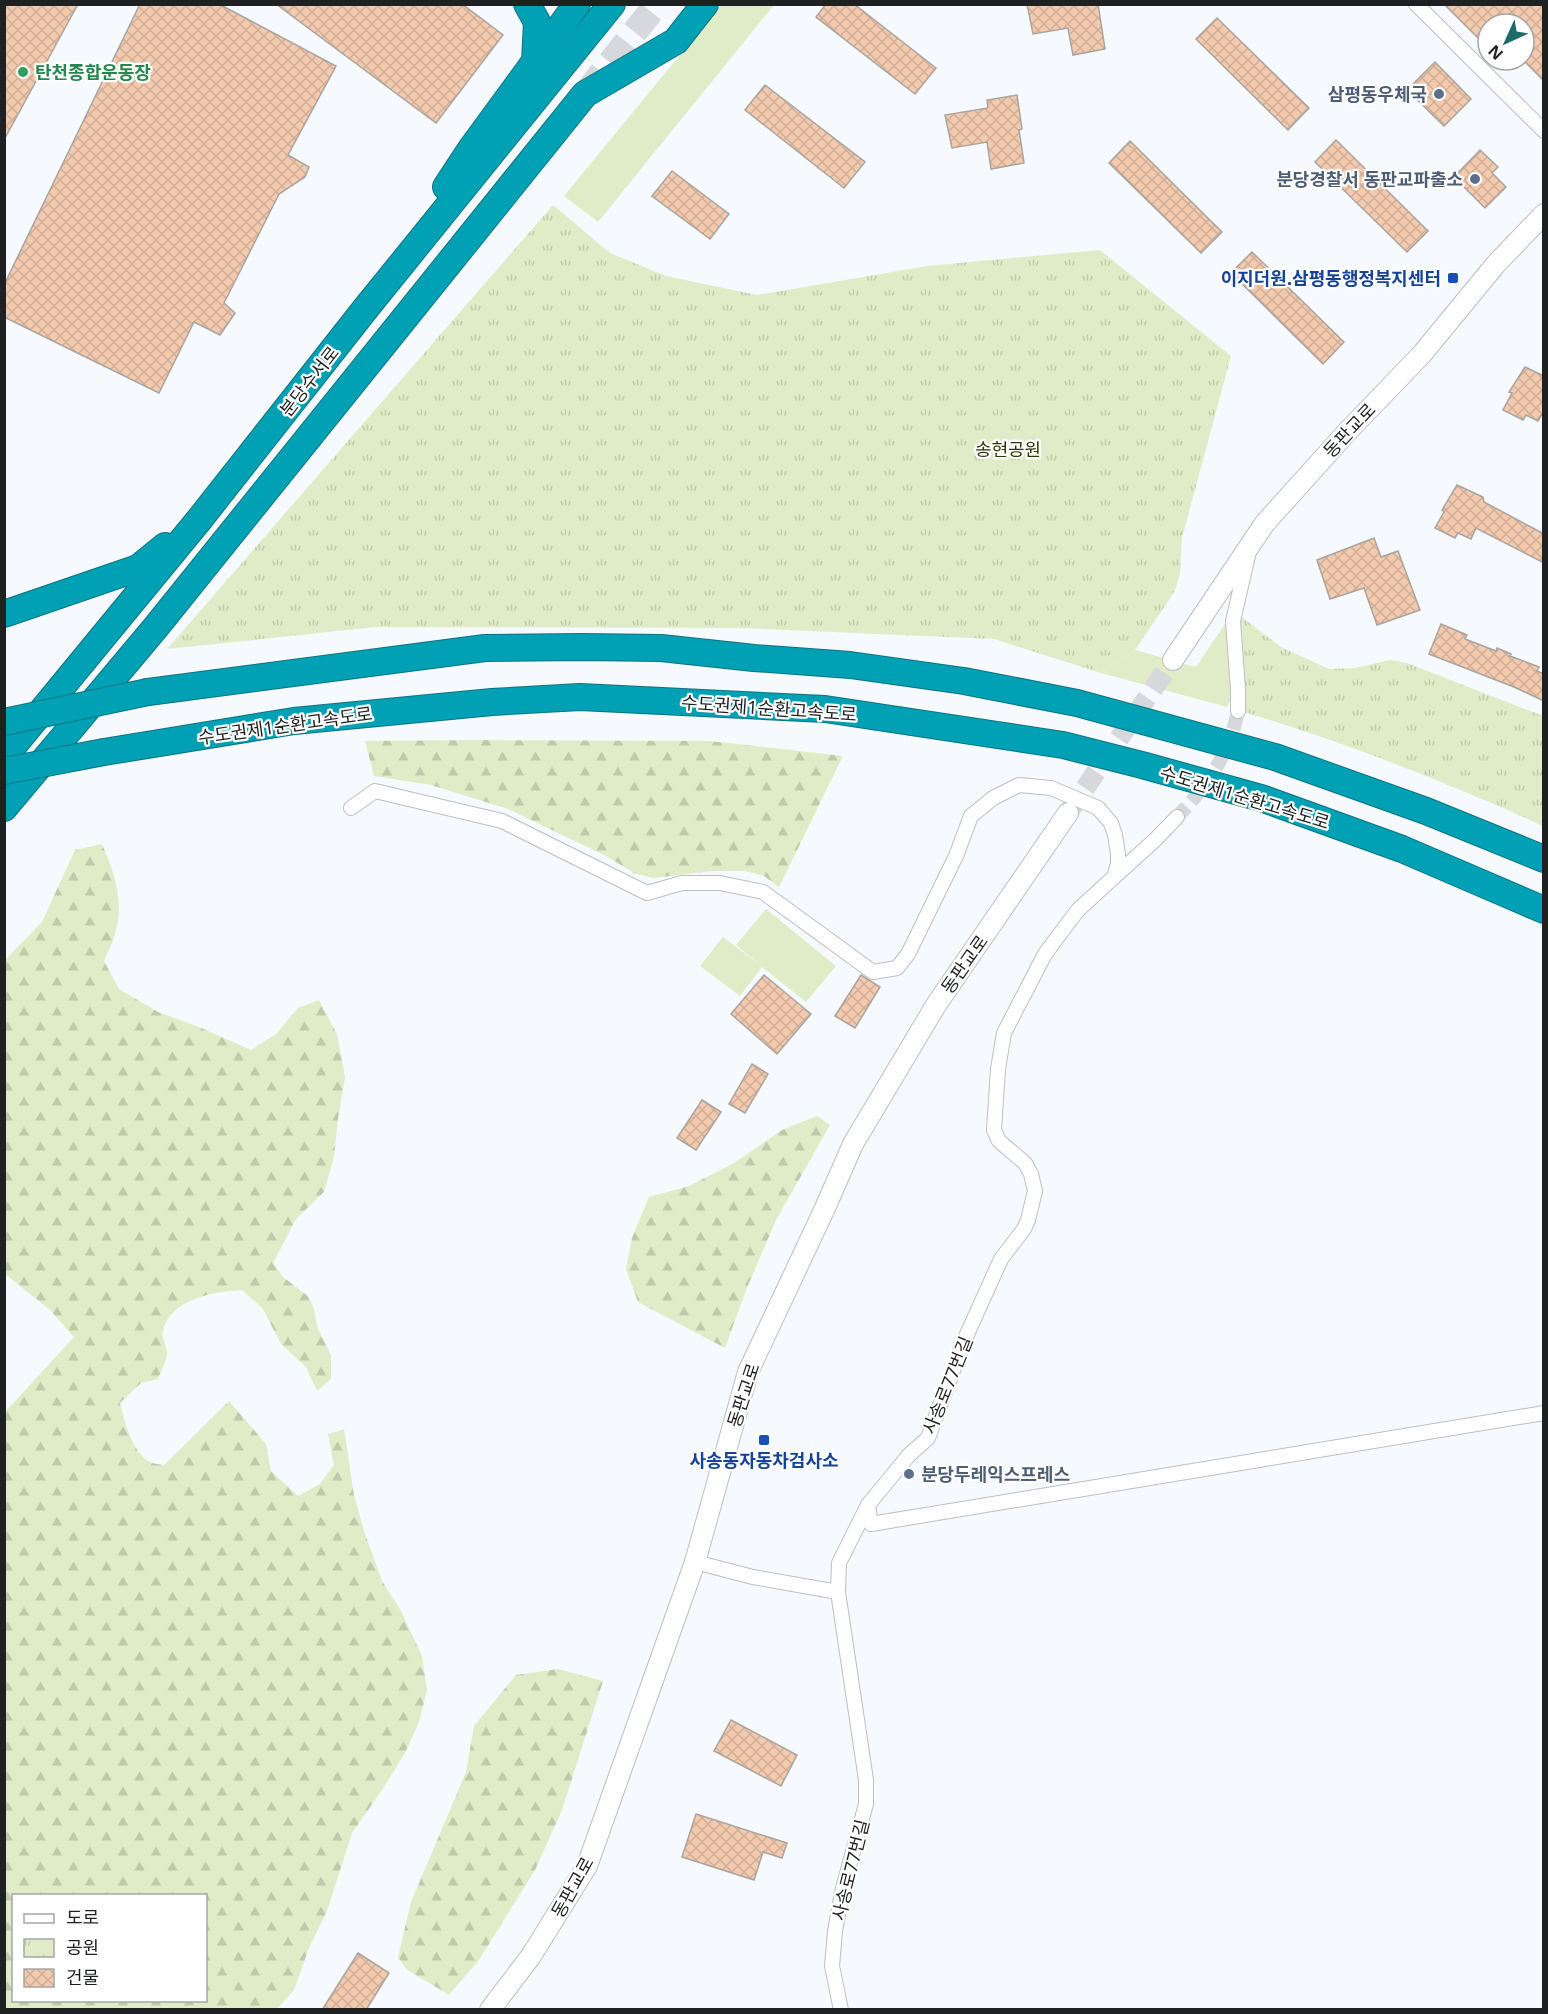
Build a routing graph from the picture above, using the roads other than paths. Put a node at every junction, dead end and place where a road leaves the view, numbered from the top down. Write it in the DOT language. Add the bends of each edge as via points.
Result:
graph roads {
  1 [pos="527,4"];
  2 [pos="577,4"];
  3 [pos="612,4"];
  4 [pos="705,4"];
  5 [pos="1416,4"];
  6 [pos="535,62"];
  7 [pos="1544,130"];
  8 [pos="1544,214"];
  9 [pos="366,308"];
  10 [pos="199,520"];
  11 [pos="1265,523"];
  12 [pos="4,614"];
  13 [pos="1173,660"];
  14 [pos="1238,711"];
  15 [pos="4,722"];
  16 [pos="4,757"];
  17 [pos="4,771"];
  18 [pos="4,808"];
  19 [pos="351,808"];
  20 [pos="1068,813"];
  21 [pos="1178,817"];
  22 [pos="1544,859"];
  23 [pos="1114,877"];
  24 [pos="1544,910"];
  25 [pos="1544,1413"];
  26 [pos="868,1505"];
  27 [pos="695,1562"];
  28 [pos="838,1592"];
  29 [pos="490,2010"];
  30 [pos="841,2010"];
  1 -- 6 [label="highway" via="537,22"];
  2 -- 6 [label="highway"];
  3 -- 9 [label="highway, 분당수서로"];
  4 -- 18 [label="highway, 분당수서로" via="676,41 585,94 156,627"];
  5 -- 7 [label="street"];
  6 -- 9 [label="highway" via="471,149"];
  8 -- 11 [label="main road, 동판교로" via="1496,264 1422,354"];
  9 -- 10 [label="highway, 분당수서로"];
  10 -- 12 [label="highway" via="138,568"];
  10 -- 16 [label="highway, 분당수서로"];
  11 -- 13 [label="main road, 동판교로"];
  11 -- 14 [label="street" via="1246,561 1233,615"];
  15 -- 22 [label="highway, bridge" via="148,692 485,648 661,648 850,665 964,681 1077,703 1275,757 1426,811"];
  17 -- 24 [label="highway, 수도권제1순환고속도로, bridge" via="294,721 492,702 580,697 825,709 1062,746 1261,798 1391,845"];
  19 -- 23 [label="street" via="375,791 502,821 647,893 682,883 720,883 763,892 873,972 897,968 908,954 971,816 993,798 1019,785 1051,788 1103,812 1114,828 1119,859"];
  20 -- 27 [label="main road, 동판교로" via="936,1005 853,1144 748,1372"];
  21 -- 23 [label="street, 사송로77번길"];
  23 -- 26 [label="street, 사송로77번길" via="1078,910 1045,954 1004,1033 994,1130 1004,1147 1030,1170 1033,1203 1024,1229 1001,1259 964,1341 928,1438"];
  25 -- 26 [label="street" via="871,1524"];
  26 -- 28 [label="street, 사송로77번길" via="839,1563"];
  27 -- 28 [label="street"];
  27 -- 29 [label="main road, 동판교로" via="587,1866 531,1956"];
  28 -- 30 [label="street, 사송로77번길" via="866,1780 866,1804 835,1931 832,1966"];
}
